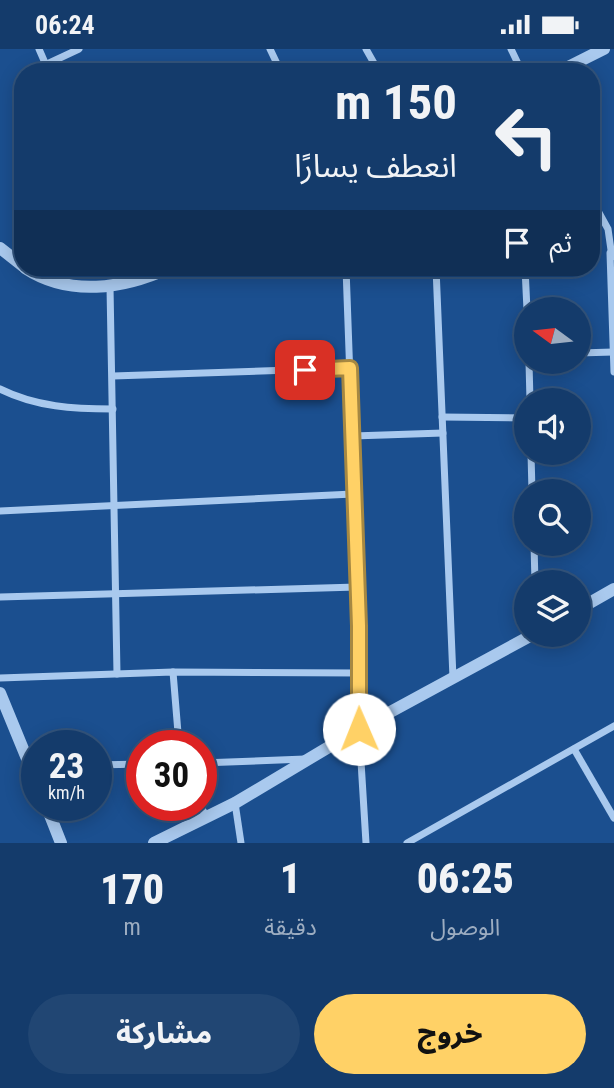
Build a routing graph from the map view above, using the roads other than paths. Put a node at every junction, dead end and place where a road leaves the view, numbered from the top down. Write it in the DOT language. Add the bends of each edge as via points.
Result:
graph roads {
  1 [pos="79,49"];
  2 [pos="604,49"];
  3 [pos="56,63"];
  4 [pos="576,63"];
  5 [pos="600,214"];
  6 [pos="612,257"];
  7 [pos="45,277"];
  8 [pos="148,277"];
  9 [pos="346,277"];
  10 [pos="436,277"];
  11 [pos="525,277"];
  12 [pos="110,287"];
  13 [pos="526,297"];
  14 [pos="613,352"];
  15 [pos="592,353"];
  16 [pos="350,368"];
  17 [pos="614,372"];
  18 [pos="113,376"];
  19 [pos="0,389"];
  20 [pos="113,409"];
  21 [pos="442,417"];
  22 [pos="514,418"];
  23 [pos="443,433"];
  24 [pos="353,436"];
  25 [pos="354,494"];
  26 [pos="115,505"];
  27 [pos="0,511"];
  28 [pos="357,587"];
  29 [pos="614,589"];
  30 [pos="115,592"];
  31 [pos="0,597"];
  32 [pos="591,602"];
  33 [pos="514,645"];
  34 [pos="173,672"];
  35 [pos="359,673"];
  36 [pos="117,674"];
  37 [pos="0,678"];
  38 [pos="453,678"];
  39 [pos="0,693"];
  40 [pos="614,726"];
  41 [pos="359,729"];
  42 [pos="178,730"];
  43 [pos="21,739"];
  44 [pos="574,749"];
  45 [pos="309,759"];
  46 [pos="217,762"];
  47 [pos="234,803"];
  48 [pos="217,812"];
  49 [pos="614,818"];
  50 [pos="52,821"];
  51 [pos="201,821"];
  52 [pos="61,843"];
  53 [pos="154,843"];
  54 [pos="241,843"];
  55 [pos="366,843"];
  56 [pos="407,843"];
  1 -- 3 [label="street"];
  2 -- 4 [label="street"];
  5 -- 6 [label="street" via="608,229"];
  6 -- 14 [label="street"];
  7 -- 12 [label="street" via="89,288"];
  8 -- 12 [label="street"];
  9 -- 16 [label="street"];
  10 -- 21 [label="street"];
  11 -- 13 [label="street"];
  12 -- 18 [label="street"];
  14 -- 15 [label="street"];
  14 -- 17 [label="street"];
  16 -- 18 [label="street"];
  16 -- 24 [label="street"];
  18 -- 20 [label="street"];
  19 -- 20 [label="street" via="62,407"];
  20 -- 26 [label="street"];
  21 -- 22 [label="street"];
  21 -- 23 [label="street"];
  23 -- 24 [label="street"];
  23 -- 38 [label="street"];
  24 -- 25 [label="street"];
  25 -- 26 [label="street"];
  25 -- 28 [label="street"];
  26 -- 27 [label="street"];
  26 -- 30 [label="street"];
  28 -- 30 [label="street"];
  28 -- 35 [label="street"];
  29 -- 32 [label="street"];
  30 -- 31 [label="street"];
  30 -- 36 [label="street"];
  33 -- 38 [label="street"];
  34 -- 35 [label="street"];
  34 -- 36 [label="street"];
  34 -- 42 [label="street"];
  35 -- 41 [label="street"];
  36 -- 37 [label="street"];
  38 -- 41 [label="street"];
  39 -- 43 [label="street"];
  40 -- 44 [label="street"];
  41 -- 45 [label="street"];
  41 -- 55 [label="street"];
  44 -- 49 [label="street"];
  44 -- 56 [label="street"];
  45 -- 46 [label="street"];
  45 -- 47 [label="street"];
  47 -- 48 [label="street"];
  47 -- 54 [label="street"];
  50 -- 52 [label="street"];
  51 -- 53 [label="street"];
}
